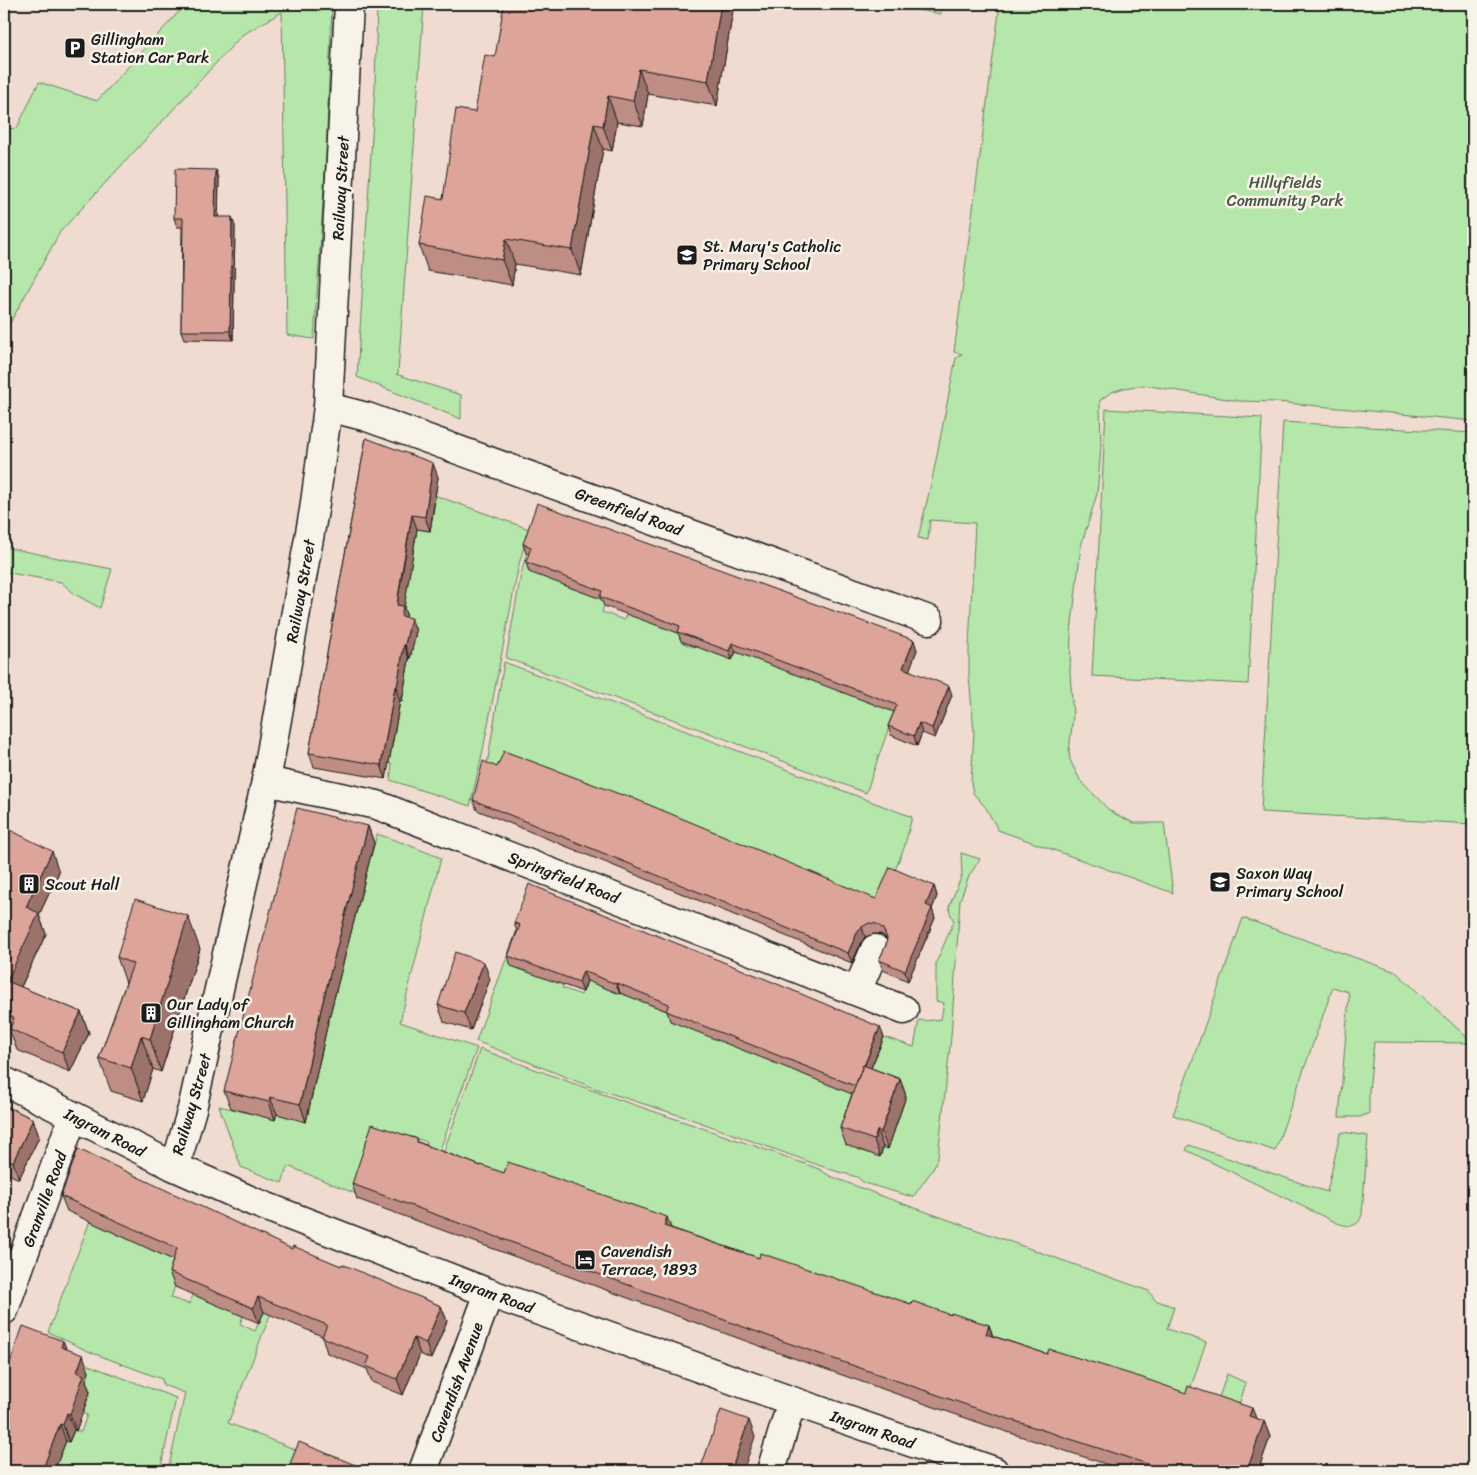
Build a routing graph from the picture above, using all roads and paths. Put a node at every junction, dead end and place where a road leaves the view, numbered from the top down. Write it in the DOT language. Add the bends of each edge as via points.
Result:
graph roads {
  1 [pos="349,4"];
  2 [pos="328,407"];
  3 [pos="929,620"];
  4 [pos="266,781"];
  5 [pos="875,949"];
  6 [pos="857,991"];
  7 [pos="904,1010"];
  8 [pos="4,1081"];
  9 [pos="73,1116"];
  10 [pos="173,1166"];
  11 [pos="489,1293"];
  12 [pos="4,1310"];
  13 [pos="792,1401"];
  14 [pos="423,1471"];
  15 [pos="771,1471"];
  16 [pos="994,1471"];
  1 -- 2 [label="street, Railway Street"];
  2 -- 3 [label="street, Greenfield Road" via="367,417"];
  2 -- 4 [label="street, Railway Street" via="314,510"];
  4 -- 6 [label="street, Springfield Road" via="376,805"];
  4 -- 10 [label="street, Railway Street" via="200,1074"];
  5 -- 6 [label="street"];
  6 -- 7 [label="street, Springfield Road"];
  8 -- 9 [label="street, Ingram Road"];
  9 -- 10 [label="street, Ingram Road"];
  9 -- 12 [label="street, Granville Road"];
  10 -- 11 [label="street, Ingram Road" via="254,1202"];
  11 -- 13 [label="street, Ingram Road"];
  11 -- 14 [label="street, Cavendish Avenue"];
  13 -- 15 [label="street"];
  13 -- 16 [label="street, Ingram Road"];
}
